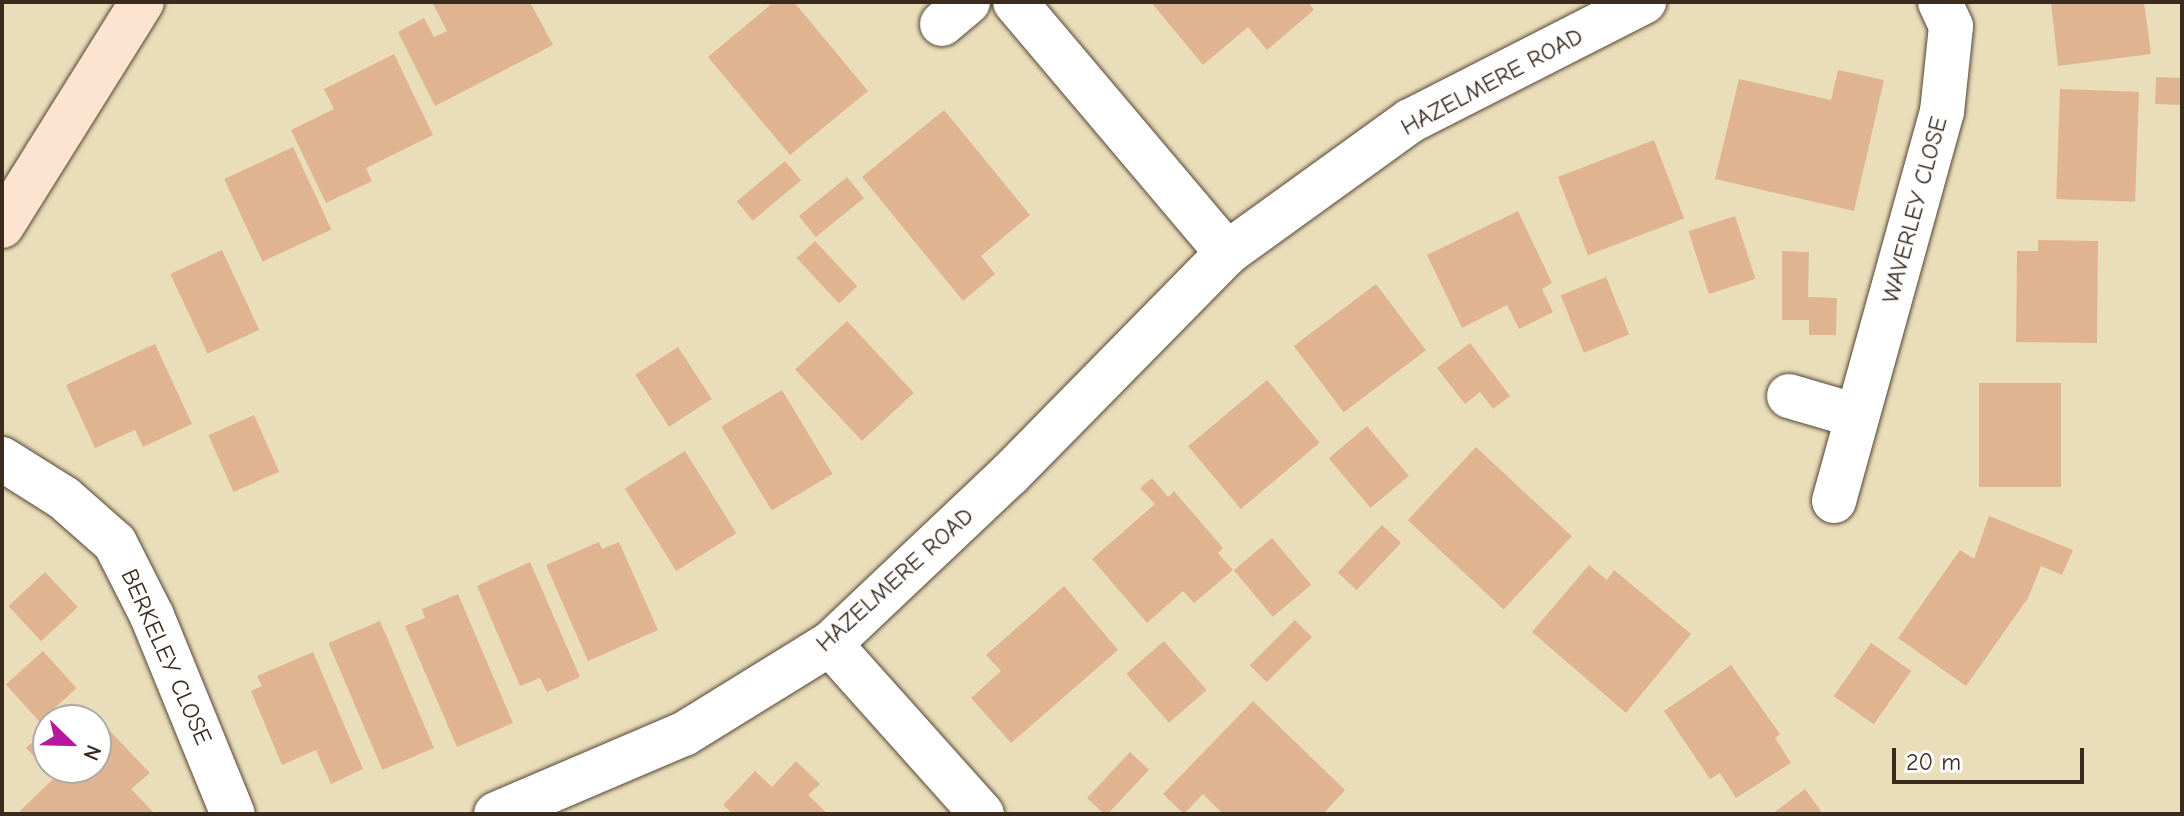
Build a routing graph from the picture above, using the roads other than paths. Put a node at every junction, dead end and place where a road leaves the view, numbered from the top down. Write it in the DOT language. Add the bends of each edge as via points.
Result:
graph roads {
  1 [pos="142,2"];
  2 [pos="1015,2"];
  3 [pos="1644,2"];
  4 [pos="1940,2"];
  5 [pos="2,226"];
  6 [pos="1227,253"];
  7 [pos="1789,396"];
  8 [pos="1857,416"];
  9 [pos="2,459"];
  10 [pos="1834,501"];
  11 [pos="830,644"];
  12 [pos="233,814"];
  13 [pos="496,814"];
  14 [pos="982,814"];
  1 -- 5 [label="street"];
  2 -- 6 [label="street"];
  3 -- 6 [label="street, HAZELMERE ROAD" via="1410,121"];
  4 -- 8 [label="street, WAVERLEY CLOSE" via="1951,26 1942,112"];
  6 -- 11 [label="street, HAZELMERE ROAD" via="1009,475"];
  7 -- 8 [label="street"];
  8 -- 10 [label="street, WAVERLEY CLOSE"];
  9 -- 12 [label="street, BERKELEY CLOSE" via="64,498 115,543 152,616"];
  11 -- 13 [label="street, HAZELMERE ROAD" via="684,734"];
  11 -- 14 [label="street"];
}
